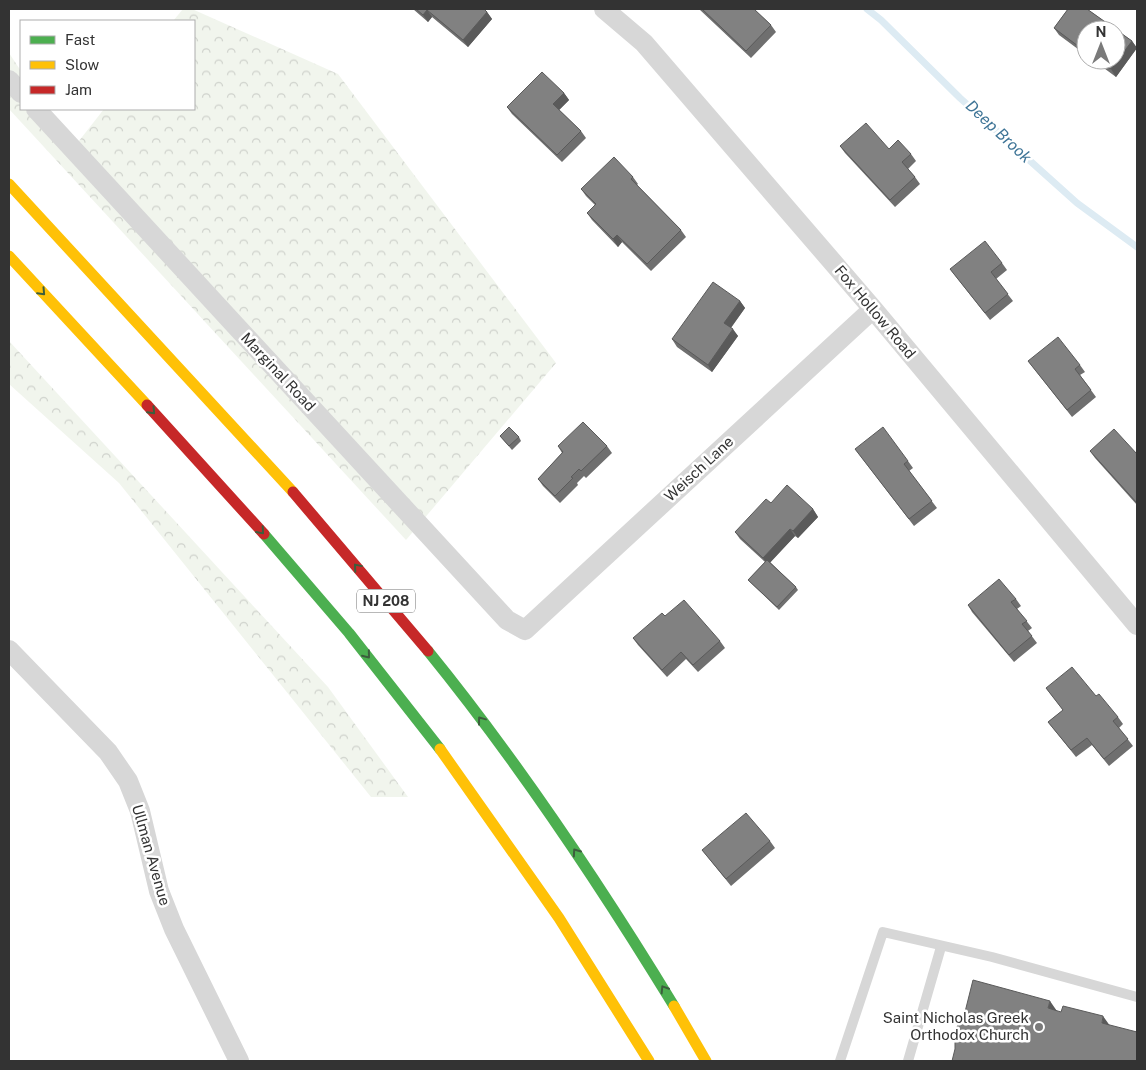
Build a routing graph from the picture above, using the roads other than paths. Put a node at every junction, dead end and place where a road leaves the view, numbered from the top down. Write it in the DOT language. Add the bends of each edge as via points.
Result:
graph roads {
  1 [pos="604,9"];
  2 [pos="9,80"];
  3 [pos="20,92"];
  4 [pos="37,110"];
  5 [pos="9,184"];
  6 [pos="9,256"];
  7 [pos="873,309"];
  8 [pos="1137,625"];
  9 [pos="525,630"];
  10 [pos="9,650"];
  11 [pos="941,947"];
  12 [pos="1137,996"];
  13 [pos="676,1009"];
  14 [pos="239,1061"];
  15 [pos="649,1061"];
  16 [pos="706,1061"];
  17 [pos="711,1061"];
  18 [pos="840,1061"];
  19 [pos="908,1061"];
  1 -- 7 [label="street, Fox Hollow Road" via="644,43"];
  2 -- 3 [label="street"];
  4 -- 9 [label="street, Marginal Road" via="507,620"];
  13 -- 5 [label="highway, NJ 208, one-way" via="578,856 433,658 226,417"];
  6 -- 15 [label="highway, NJ 208, one-way" via="230,496 394,689 542,890"];
  7 -- 8 [label="street, Fox Hollow Road"];
  7 -- 9 [label="street, Weisch Lane"];
  10 -- 14 [label="street, Ullman Avenue" via="108,752 128,782 140,811 160,891 174,929"];
  11 -- 12 [label="lane" via="992,957"];
  11 -- 18 [label="lane" via="883,932"];
  11 -- 19 [label="lane"];
  13 -- 16 [label="highway, NJ 208"];
  13 -- 17 [label="highway"];
}
